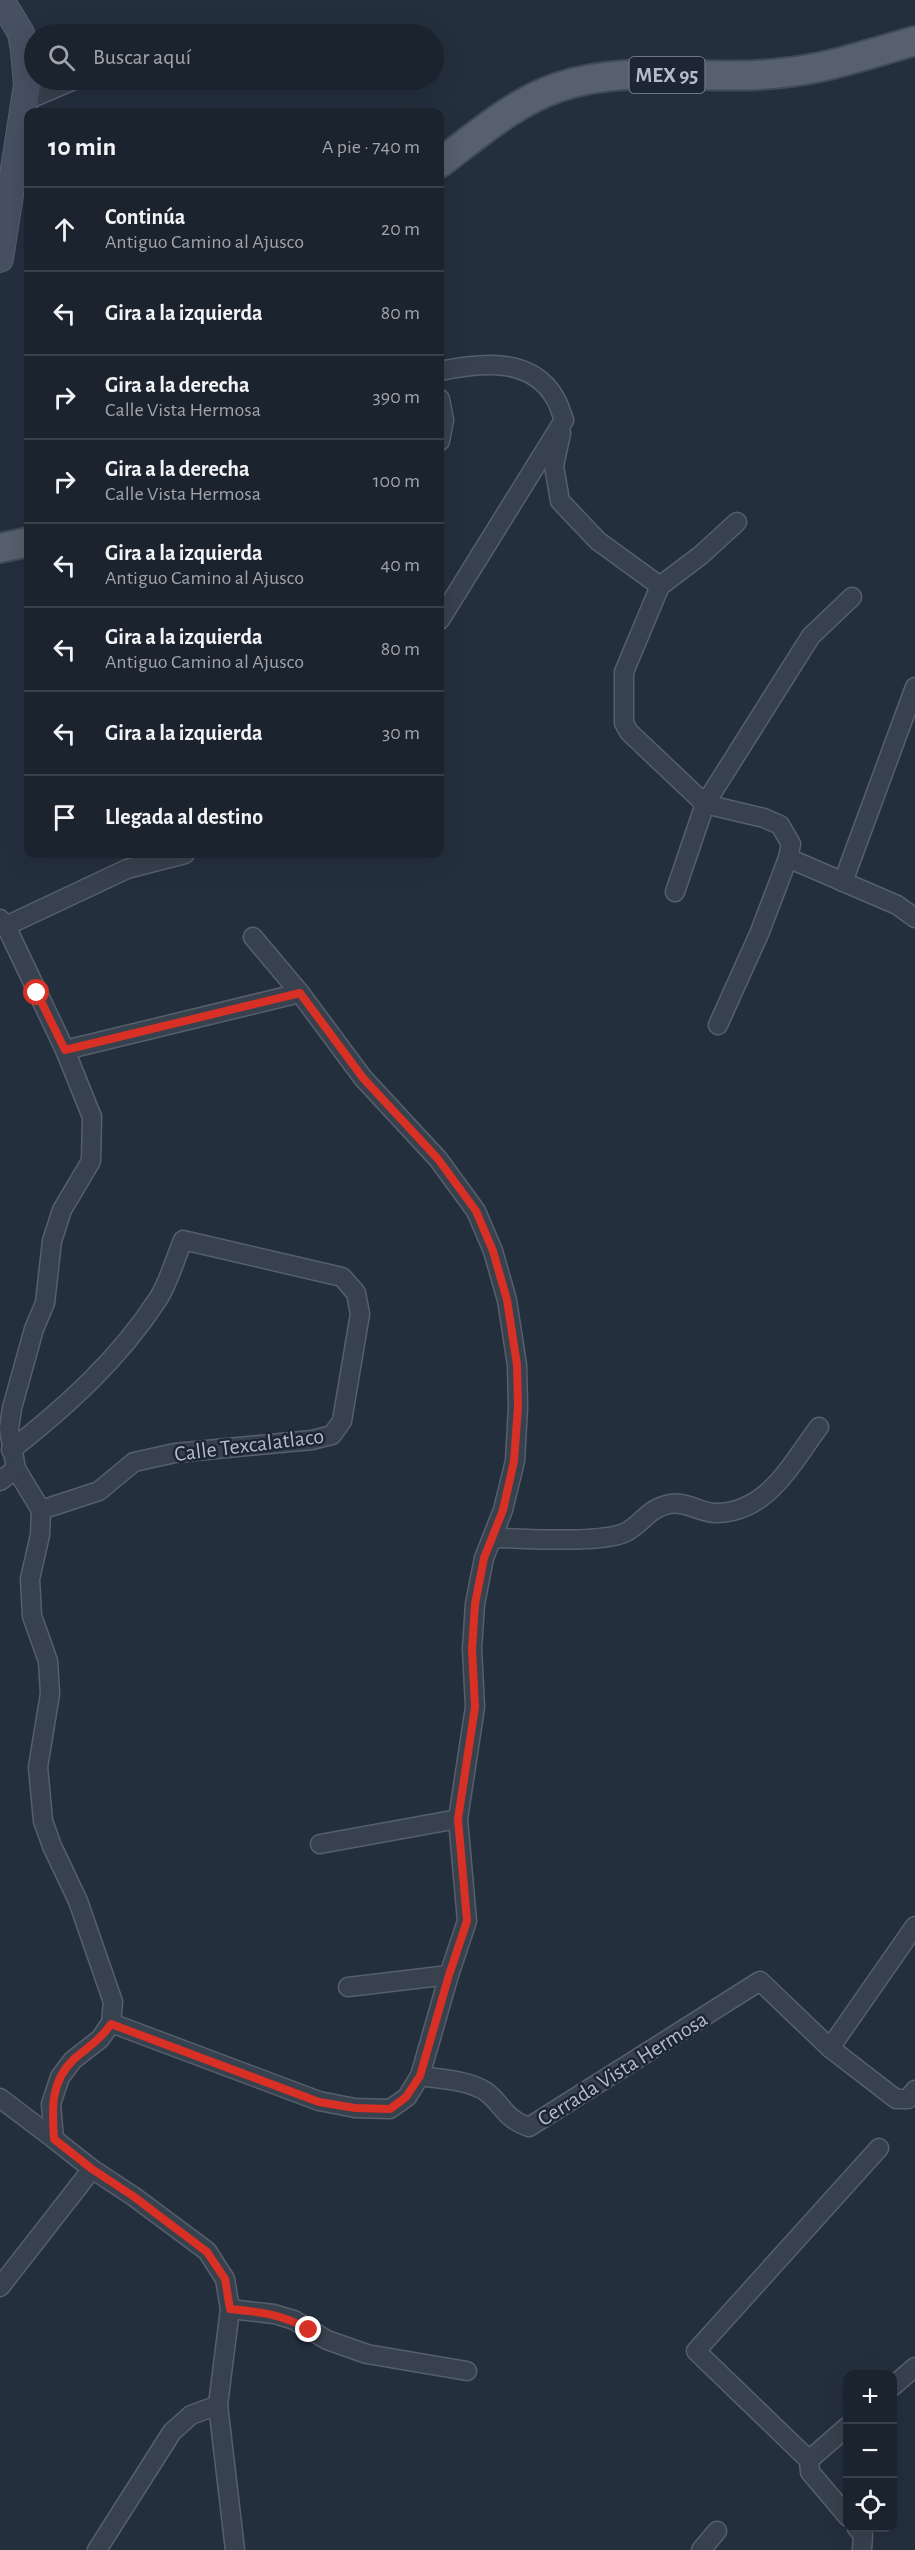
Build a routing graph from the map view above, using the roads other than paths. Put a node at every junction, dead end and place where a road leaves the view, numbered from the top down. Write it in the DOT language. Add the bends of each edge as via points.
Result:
graph roads {
  1 [pos="1,0"];
  2 [pos="915,41"];
  3 [pos="24,54"];
  4 [pos="25,90"];
  5 [pos="50,90"];
  6 [pos="24,101"];
  7 [pos="444,160"];
  8 [pos="0,259"];
  9 [pos="444,370"];
  10 [pos="564,420"];
  11 [pos="737,522"];
  12 [pos="24,543"];
  13 [pos="0,548"];
  14 [pos="660,586"];
  15 [pos="852,597"];
  16 [pos="444,614"];
  17 [pos="915,687"];
  18 [pos="705,804"];
  19 [pos="170,858"];
  20 [pos="788,858"];
  21 [pos="843,882"];
  22 [pos="675,892"];
  23 [pos="915,918"];
  24 [pos="3,923"];
  25 [pos="253,937"];
  26 [pos="300,993"];
  27 [pos="718,1025"];
  28 [pos="65,1050"];
  29 [pos="819,1427"];
  30 [pos="11,1450"];
  31 [pos="16,1469"];
  32 [pos="0,1482"];
  33 [pos="41,1510"];
  34 [pos="492,1538"];
  35 [pos="458,1819"];
  36 [pos="320,1844"];
  37 [pos="915,1926"];
  38 [pos="449,1975"];
  39 [pos="348,1987"];
  40 [pos="111,2024"];
  41 [pos="830,2048"];
  42 [pos="420,2076"];
  43 [pos="915,2090"];
  44 [pos="0,2098"];
  45 [pos="54,2139"];
  46 [pos="879,2148"];
  47 [pos="92,2169"];
  48 [pos="0,2287"];
  49 [pos="230,2309"];
  50 [pos="915,2367"];
  51 [pos="467,2371"];
  52 [pos="897,2383"];
  53 [pos="218,2405"];
  54 [pos="843,2430"];
  55 [pos="809,2460"];
  56 [pos="843,2511"];
  57 [pos="717,2531"];
  58 [pos="860,2532"];
  59 [pos="97,2550"];
  60 [pos="235,2550"];
  61 [pos="701,2550"];
  62 [pos="862,2550"];
  1 -- 3 [label="main road" via="21,33"];
  2 -- 7 [label="main road, MEX 95" via="782,74 594,77 557,87 520,105"];
  4 -- 6 [label="main road"];
  5 -- 6 [label="street"];
  6 -- 8 [label="main road"];
  9 -- 10 [label="street" via="471,364 520,369 540,380 555,398"];
  10 -- 14 [label="street" via="554,466 560,501 598,541"];
  10 -- 16 [label="street"];
  11 -- 14 [label="street"];
  12 -- 13 [label="main road"];
  14 -- 18 [label="street" via="624,672 624,723 628,732"];
  15 -- 18 [label="street" via="811,636"];
  17 -- 21 [label="street"];
  18 -- 20 [label="street" via="780,825 790,844"];
  18 -- 22 [label="street"];
  19 -- 24 [label="street" via="127,869"];
  20 -- 21 [label="street"];
  20 -- 27 [label="street"];
  21 -- 23 [label="street" via="897,905"];
  24 -- 28 [label="street"];
  25 -- 26 [label="street"];
  26 -- 28 [label="street"];
  26 -- 34 [label="street" via="363,1078 438,1159 476,1211 493,1251 507,1300 517,1365 518,1407 514,1461"];
  28 -- 30 [label="street" via="92,1117 91,1161 62,1210 52,1241 45,1303 12,1408"];
  29 -- 34 [label="street" via="772,1490 745,1509 714,1513 671,1503 649,1511 627,1532 608,1538"];
  30 -- 31 [label="street"];
  30 -- 33 [label="street, Calle Texcalatlaco" via="106,1366 159,1298 183,1240 342,1277 356,1293 360,1314 342,1420 332,1436 175,1452 134,1462 99,1491"];
  31 -- 32 [label="street"];
  31 -- 33 [label="street"];
  33 -- 40 [label="street" via="30,1579 32,1616 48,1661 50,1694 38,1767 43,1821 78,1901 113,2002"];
  34 -- 35 [label="street" via="475,1604 475,1707"];
  35 -- 36 [label="street"];
  35 -- 38 [label="street" via="467,1921"];
  37 -- 41 [label="street"];
  38 -- 39 [label="street"];
  38 -- 42 [label="street"];
  40 -- 42 [label="street" via="319,2102 390,2109 406,2097"];
  40 -- 45 [label="street" via="60,2077 51,2104"];
  41 -- 42 [label="street, Cerrada Vista Hermosa" via="760,1981 529,2127 516,2123 484,2091"];
  41 -- 43 [label="street" via="896,2099 908,2099"];
  44 -- 45 [label="street"];
  45 -- 47 [label="street"];
  46 -- 55 [label="street" via="696,2351"];
  47 -- 48 [label="street"];
  47 -- 49 [label="street" via="207,2252 225,2279"];
  49 -- 51 [label="street" via="274,2313 327,2340 367,2354"];
  49 -- 53 [label="street"];
  50 -- 52 [label="street"];
  53 -- 59 [label="street" via="191,2415 172,2432"];
  53 -- 60 [label="street"];
  54 -- 55 [label="street"];
  55 -- 56 [label="street" via="810,2472"];
  57 -- 61 [label="street"];
  58 -- 62 [label="street"];
}
